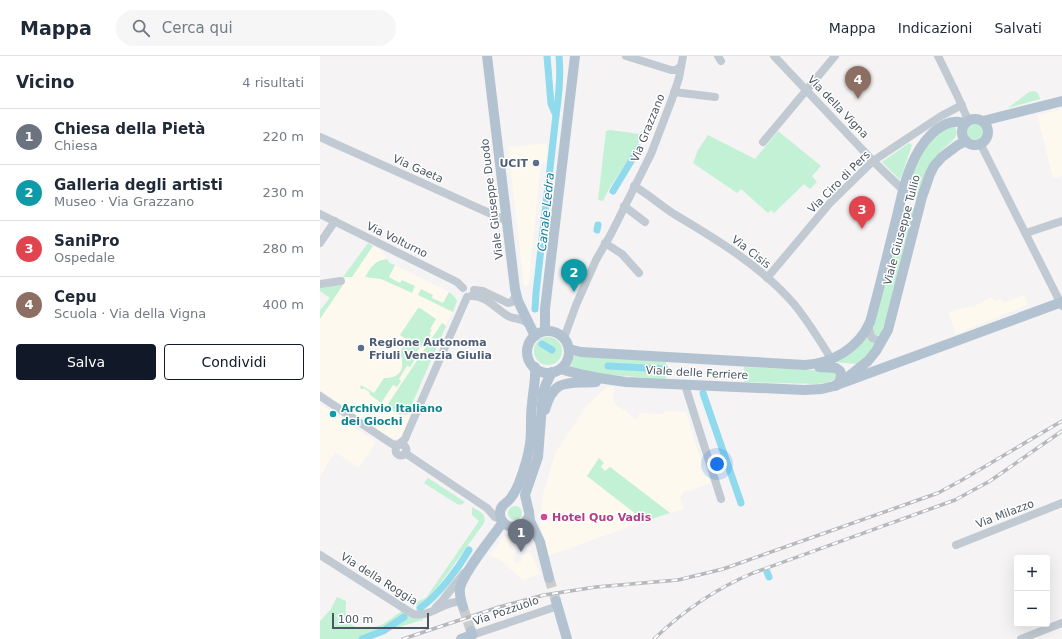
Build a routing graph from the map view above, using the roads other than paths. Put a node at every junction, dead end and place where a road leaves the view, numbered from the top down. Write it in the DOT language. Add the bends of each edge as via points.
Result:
graph roads {
  1 [pos="486,56"];
  2 [pos="626,56"];
  3 [pos="683,56"];
  4 [pos="774,56"];
  5 [pos="835,56"];
  6 [pos="938,56"];
  7 [pos="576,58"];
  8 [pos="681,66"];
  9 [pos="806,90"];
  10 [pos="674,92"];
  11 [pos="715,97"];
  12 [pos="1062,101"];
  13 [pos="962,105"];
  14 [pos="967,121"];
  15 [pos="983,121"];
  16 [pos="320,136"];
  17 [pos="966,141"];
  18 [pos="763,142"];
  19 [pos="980,143"];
  20 [pos="874,161"];
  21 [pos="634,186"];
  22 [pos="903,190"];
  23 [pos="624,206"];
  24 [pos="320,214"];
  25 [pos="335,221"];
  26 [pos="507,221"];
  27 [pos="1062,221"];
  28 [pos="645,222"];
  29 [pos="1026,233"];
  30 [pos="320,243"];
  31 [pos="605,243"];
  32 [pos="639,273"];
  33 [pos="766,278"];
  34 [pos="341,281"];
  35 [pos="320,284"];
  36 [pos="470,294"];
  37 [pos="516,295"];
  38 [pos="1061,303"];
  39 [pos="529,325"];
  40 [pos="868,325"];
  41 [pos="545,331"];
  42 [pos="535,336"];
  43 [pos="564,338"];
  44 [pos="882,340"];
  45 [pos="569,349"];
  46 [pos="832,360"];
  47 [pos="805,365"];
  48 [pos="535,368"];
  49 [pos="860,369"];
  50 [pos="556,371"];
  51 [pos="608,379"];
  52 [pos="685,385"];
  53 [pos="834,386"];
  54 [pos="320,396"];
  55 [pos="540,436"];
  56 [pos="398,445"];
  57 [pos="721,499"];
  58 [pos="509,500"];
  59 [pos="1062,504"];
  60 [pos="487,508"];
  61 [pos="501,508"];
  62 [pos="529,512"];
  63 [pos="503,521"];
  64 [pos="956,545"];
  65 [pos="320,555"];
  66 [pos="472,566"];
  67 [pos="549,578"];
  68 [pos="557,603"];
  69 [pos="462,604"];
  70 [pos="428,612"];
  71 [pos="1062,623"];
  72 [pos="471,633"];
  73 [pos="461,639"];
  74 [pos="567,639"];
  75 [pos="1021,639"];
  1 -- 26 [label="main road, Viale Giuseppe Duodo"];
  2 -- 8 [label="street" via="671,70"];
  3 -- 8 [label="street, Via Grazzano"];
  4 -- 9 [label="street, Via della Vigna"];
  5 -- 9 [label="street"];
  6 -- 13 [label="street"];
  7 -- 41 [label="main road" via="545,309"];
  8 -- 10 [label="street, Via Grazzano"];
  9 -- 18 [label="street"];
  9 -- 20 [label="street, Via della Vigna"];
  10 -- 11 [label="street"];
  10 -- 21 [label="street, Via Grazzano" via="651,154"];
  12 -- 15 [label="main road"];
  13 -- 14 [label="street"];
  13 -- 20 [label="street, Via Ciro di Pers"];
  14 -- 15 [label="main road" via="975,118"];
  14 -- 17 [label="main road" via="962,131"];
  14 -- 22 [label="main road, Viale Giuseppe Tullio" via="952,122 934,132 911,165"];
  15 -- 19 [label="main road" via="988,134"];
  16 -- 26 [label="street, Via Gaeta"];
  17 -- 19 [label="main road" via="972,144"];
  17 -- 44 [label="main road, Viale Giuseppe Tullio" via="942,157 930,174 888,330"];
  19 -- 29 [label="street"];
  20 -- 22 [label="street, Via della Vigna"];
  20 -- 33 [label="street, Via Ciro di Pers" via="830,203"];
  21 -- 23 [label="street, Via Grazzano"];
  21 -- 33 [label="street, Via Cisis" via="740,256"];
  22 -- 40 [label="main road, Viale Giuseppe Tullio"];
  23 -- 28 [label="street"];
  23 -- 31 [label="street, Via Grazzano"];
  24 -- 25 [label="street, Via Volturno"];
  25 -- 30 [label="street"];
  25 -- 36 [label="street, Via Volturno" via="457,282 463,288 469,285 472,287"];
  26 -- 37 [label="main road, Viale Giuseppe Duodo"];
  27 -- 29 [label="street"];
  29 -- 38 [label="street"];
  31 -- 32 [label="street" via="622,254"];
  31 -- 43 [label="street, Via Grazzano" via="588,276"];
  33 -- 46 [label="street, Via Cisis" via="794,304"];
  34 -- 35 [label="street"];
  36 -- 37 [label="street, Via Volturno" via="483,291 508,303 512,302"];
  36 -- 39 [label="street, Via Volturno" via="496,306 510,317 523,319"];
  36 -- 56 [label="street" via="405,439"];
  37 -- 39 [label="main road, Viale Giuseppe Duodo"];
  38 -- 53 [label="main road, Viale delle Ferriere"];
  39 -- 42 [label="main road, Viale Giuseppe Duodo"];
  40 -- 44 [label="street" via="872,338"];
  40 -- 46 [label="main road, Viale Giuseppe Tullio" via="854,344"];
  41 -- 42 [label="main road"];
  41 -- 43 [label="main road" via="553,331"];
  42 -- 48 [label="main road" via="528,350 530,361"];
  43 -- 45 [label="main road"];
  44 -- 49 [label="main road, Viale Giuseppe Tullio"];
  45 -- 47 [label="main road, Viale delle Ferriere" via="581,352"];
  45 -- 50 [label="main road" via="567,362"];
  46 -- 47 [label="main road, Viale delle Ferriere"];
  47 -- 53 [label="main road" via="836,368 842,376"];
  48 -- 50 [label="main road" via="544,372"];
  48 -- 58 [label="main road" via="528,456"];
  49 -- 53 [label="main road, Viale delle Ferriere"];
  50 -- 51 [label="main road, Viale delle Ferriere"];
  50 -- 55 [label="main road" via="543,392"];
  51 -- 52 [label="main road, Viale delle Ferriere"];
  51 -- 55 [label="main road" via="565,383 557,388 547,404"];
  52 -- 53 [label="main road, Viale delle Ferriere" via="809,390"];
  52 -- 57 [label="street"];
  54 -- 56 [label="street" via="392,444"];
  55 -- 62 [label="main road" via="536,463 525,494"];
  56 -- 60 [label="street" via="404,446 405,452"];
  58 -- 61 [label="main road"];
  58 -- 62 [label="main road" via="515,499 525,503"];
  59 -- 64 [label="street, Via Milazzo"];
  60 -- 61 [label="street"];
  60 -- 63 [label="street"];
  61 -- 63 [label="main road"];
  62 -- 63 [label="main road" via="525,524 518,527 510,527"];
  62 -- 67 [label="main road"];
  63 -- 66 [label="main road"];
  65 -- 70 [label="street, Via della Roggia" via="408,612 418,615"];
  66 -- 69 [label="main road" via="461,584"];
  66 -- 70 [label="street, Via della Roggia" via="465,571 442,601"];
  68 -- 72 [label="street, Via Pozzuolo"];
  68 -- 74 [label="main road"];
  69 -- 70 [label="street, Via della Roggia" via="452,602"];
  71 -- 75 [label="street"];
  72 -- 73 [label="main road, Via Pozzuolo"];
}
